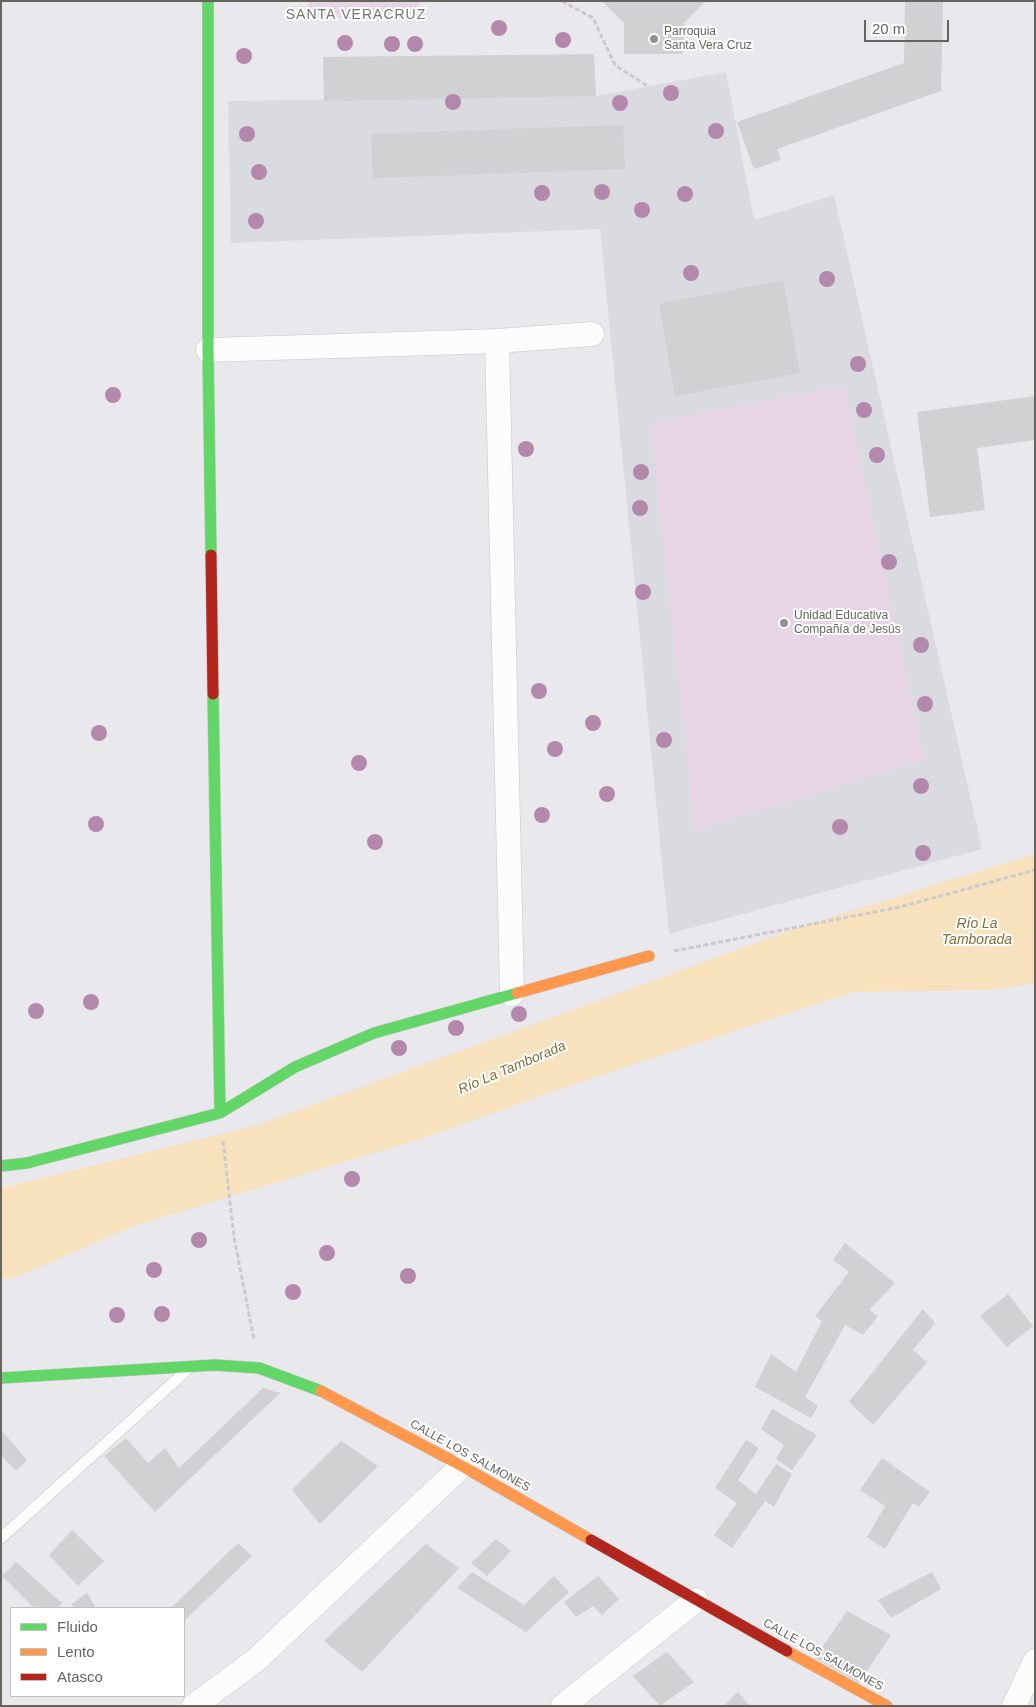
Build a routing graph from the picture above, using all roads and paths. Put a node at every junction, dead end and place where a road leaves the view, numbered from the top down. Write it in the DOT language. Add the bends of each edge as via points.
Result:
graph roads {
  1 [pos="208,1"];
  2 [pos="562,1"];
  3 [pos="647,86"];
  4 [pos="592,334"];
  5 [pos="497,340"];
  6 [pos="208,350"];
  7 [pos="1035,870"];
  8 [pos="649,956"];
  9 [pos="512,994"];
  10 [pos="220,1114"];
  11 [pos="1,1166"];
  12 [pos="191,1367"];
  13 [pos="259,1368"];
  14 [pos="1,1378"];
  15 [pos="462,1466"];
  16 [pos="1,1538"];
  17 [pos="696,1600"];
  18 [pos="1035,1661"];
  19 [pos="194,1706"];
  20 [pos="563,1706"];
  21 [pos="887,1706"];
  22 [pos="1014,1706"];
  1 -- 6 [label="street"];
  2 -- 3 [label="path" via="593,18 615,65"];
  4 -- 5 [label="street"];
  5 -- 6 [label="street"];
  5 -- 9 [label="street"];
  6 -- 10 [label="street"];
  7 -- 8 [label="path" via="900,907"];
  8 -- 9 [label="street"];
  9 -- 10 [label="street" via="374,1033 295,1067"];
  10 -- 11 [label="street" via="27,1163"];
  10 -- 13 [label="path" via="234,1237"];
  12 -- 13 [label="street, CALLE LOS SALMONES"];
  12 -- 14 [label="street, CALLE LOS SALMONES"];
  12 -- 16 [label="lane"];
  13 -- 15 [label="street, CALLE LOS SALMONES" via="321,1391"];
  15 -- 17 [label="street, CALLE LOS SALMONES"];
  15 -- 19 [label="street" via="256,1660"];
  17 -- 20 [label="street"];
  17 -- 21 [label="street, CALLE LOS SALMONES"];
  18 -- 22 [label="street"];
}
